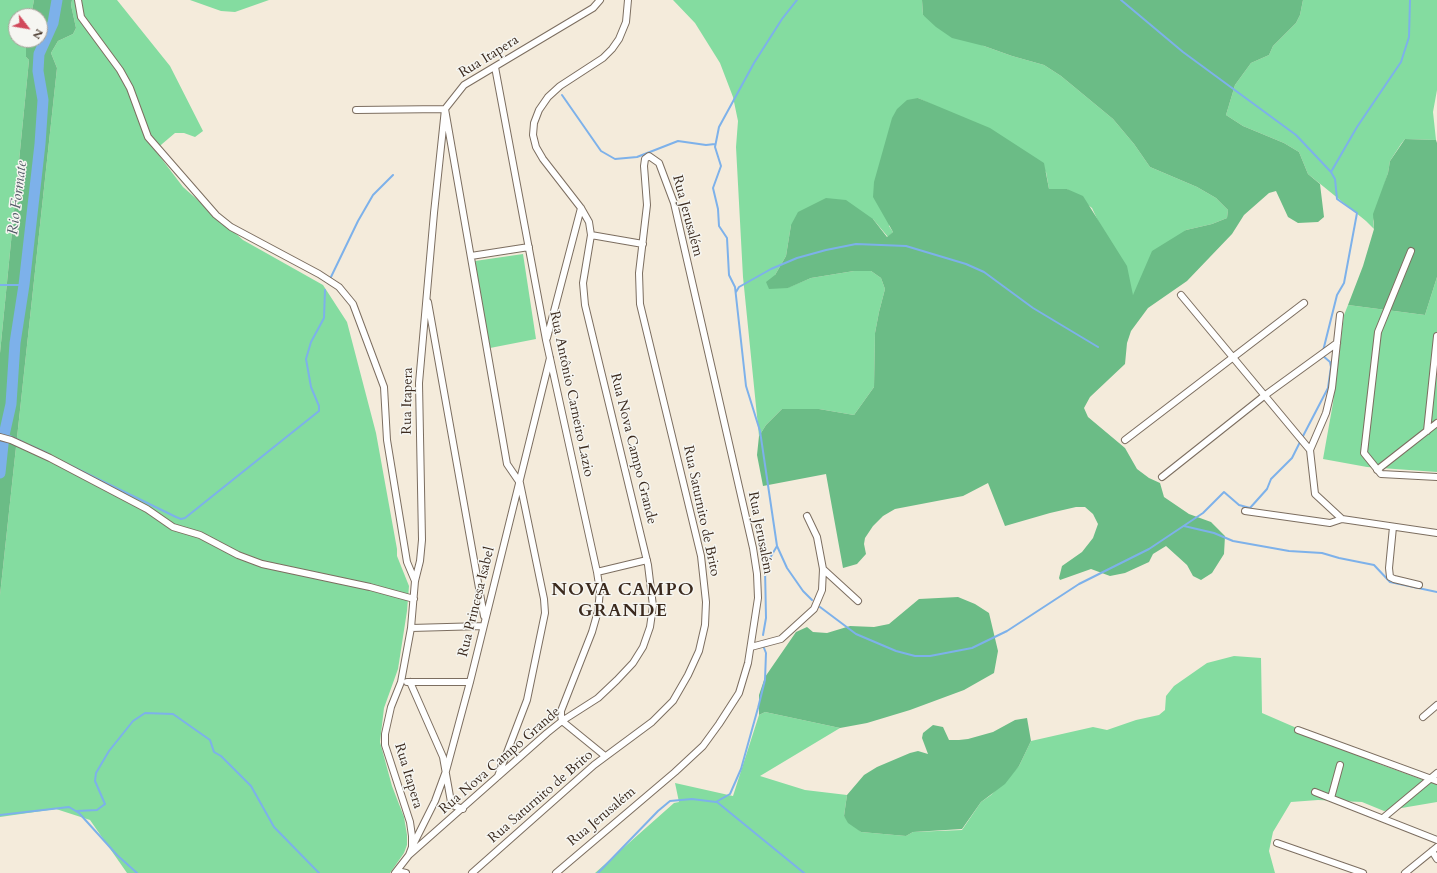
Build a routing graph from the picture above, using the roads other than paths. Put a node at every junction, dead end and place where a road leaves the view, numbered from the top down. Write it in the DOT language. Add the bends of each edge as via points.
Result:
graph roads {
  1 [pos="78,0"];
  2 [pos="600,0"];
  3 [pos="628,0"];
  4 [pos="495,67"];
  5 [pos="356,110"];
  6 [pos="445,110"];
  7 [pos="649,156"];
  8 [pos="581,208"];
  9 [pos="591,235"];
  10 [pos="642,244"];
  11 [pos="529,247"];
  12 [pos="1411,251"];
  13 [pos="471,256"];
  14 [pos="426,294"];
  15 [pos="1181,295"];
  16 [pos="1304,303"];
  17 [pos="1340,315"];
  18 [pos="1437,336"];
  19 [pos="546,340"];
  20 [pos="1337,343"];
  21 [pos="550,356"];
  22 [pos="1233,358"];
  23 [pos="1264,396"];
  24 [pos="1437,423"];
  25 [pos="1427,431"];
  26 [pos="0,437"];
  27 [pos="1125,440"];
  28 [pos="1310,450"];
  29 [pos="1377,470"];
  30 [pos="1162,477"];
  31 [pos="1437,477"];
  32 [pos="520,483"];
  33 [pos="1245,511"];
  34 [pos="807,516"];
  35 [pos="1342,519"];
  36 [pos="1393,527"];
  37 [pos="1437,533"];
  38 [pos="647,560"];
  39 [pos="823,569"];
  40 [pos="597,572"];
  41 [pos="415,581"];
  42 [pos="1419,585"];
  43 [pos="414,599"];
  44 [pos="858,601"];
  45 [pos="483,623"];
  46 [pos="411,628"];
  47 [pos="751,647"];
  48 [pos="401,682"];
  49 [pos="410,682"];
  50 [pos="470,682"];
  51 [pos="1437,706"];
  52 [pos="1424,717"];
  53 [pos="562,721"];
  54 [pos="1298,730"];
  55 [pos="605,756"];
  56 [pos="1340,765"];
  57 [pos="446,771"];
  58 [pos="1437,773"];
  59 [pos="498,777"];
  60 [pos="1434,780"];
  61 [pos="1315,792"];
  62 [pos="1331,798"];
  63 [pos="463,809"];
  64 [pos="1383,818"];
  65 [pos="1437,840"];
  66 [pos="1277,842"];
  67 [pos="412,847"];
  68 [pos="1435,849"];
  69 [pos="409,855"];
  70 [pos="1437,859"];
  71 [pos="396,872"];
  72 [pos="406,873"];
  73 [pos="472,873"];
  74 [pos="556,873"];
  75 [pos="1364,873"];
  76 [pos="1405,873"];
  1 -- 41 [label="street" via="81,17 130,88 148,137 216,215 231,227 319,274 339,287 353,304 384,386 387,440 407,562"];
  2 -- 4 [label="street, Rua Itapera" via="594,8"];
  3 -- 8 [label="street, Rua Nova Campo Grande" via="626,22 612,49 548,97 534,123 536,147"];
  4 -- 6 [label="street, Rua Itapera" via="464,85"];
  4 -- 11 [label="street, Rua Antônio Carneiro Lazio"];
  5 -- 6 [label="street"];
  6 -- 13 [label="street"];
  6 -- 14 [label="street, Rua Itapera"];
  7 -- 10 [label="street, Rua Saturnito de Brito" via="645,159 644,166 647,205"];
  7 -- 47 [label="street, Rua Jerusalém" via="659,164 674,203 753,548 758,598"];
  8 -- 9 [label="street, Rua Nova Campo Grande" via="589,222"];
  8 -- 19 [label="street"];
  9 -- 10 [label="street"];
  9 -- 38 [label="street, Rua Nova Campo Grande" via="583,283 586,304"];
  10 -- 55 [label="street, Rua Saturnito de Brito" via="640,304 701,556 706,602 705,625 694,663 673,701 652,722"];
  11 -- 13 [label="street"];
  11 -- 19 [label="street, Rua Antônio Carneiro Lazio"];
  12 -- 29 [label="street" via="1378,332 1364,454"];
  13 -- 32 [label="street" via="507,464"];
  14 -- 41 [label="street, Rua Itapera" via="419,413 422,540"];
  14 -- 45 [label="street"];
  15 -- 22 [label="street"];
  16 -- 22 [label="street"];
  17 -- 20 [label="street"];
  18 -- 25 [label="street"];
  19 -- 21 [label="street, Rua Antônio Carneiro Lazio"];
  20 -- 23 [label="street"];
  20 -- 28 [label="street" via="1332,388 1326,413"];
  21 -- 32 [label="street, Rua Princesa Isabel"];
  21 -- 40 [label="street, Rua Antônio Carneiro Lazio"];
  22 -- 23 [label="street"];
  22 -- 27 [label="street"];
  23 -- 28 [label="street"];
  23 -- 30 [label="street"];
  24 -- 25 [label="street"];
  25 -- 29 [label="street"];
  26 -- 43 [label="street" via="50,458 148,509 173,527 200,535 238,555 262,564"];
  28 -- 35 [label="street" via="1315,494"];
  29 -- 31 [label="street" via="1381,474"];
  32 -- 45 [label="street, Rua Princesa Isabel"];
  32 -- 59 [label="street" via="545,613 527,700"];
  33 -- 35 [label="street" via="1330,523"];
  34 -- 39 [label="street" via="817,537"];
  35 -- 36 [label="street"];
  36 -- 37 [label="street"];
  36 -- 42 [label="street" via="1390,577"];
  38 -- 40 [label="street"];
  38 -- 53 [label="street, Rua Nova Campo Grande" via="653,606 650,627 643,647 633,663 598,698"];
  39 -- 44 [label="street"];
  39 -- 47 [label="street" via="822,590 814,610 781,639"];
  40 -- 53 [label="street, Rua Antônio Carneiro Lazio" via="600,591 598,611 561,711"];
  41 -- 43 [label="street, Rua Itapera"];
  43 -- 46 [label="street, Rua Itapera"];
  45 -- 46 [label="street"];
  45 -- 50 [label="street, Rua Princesa Isabel"];
  46 -- 48 [label="street, Rua Itapera"];
  47 -- 74 [label="street, Rua Jerusalém" via="739,693 703,746"];
  48 -- 49 [label="street"];
  48 -- 67 [label="street, Rua Itapera" via="386,722 385,745 410,822"];
  49 -- 50 [label="street"];
  49 -- 57 [label="street" via="443,757"];
  50 -- 57 [label="street, Rua Princesa Isabel"];
  51 -- 52 [label="street"];
  53 -- 55 [label="street"];
  53 -- 59 [label="street, Rua Nova Campo Grande"];
  54 -- 60 [label="street"];
  55 -- 73 [label="street, Rua Saturnito de Brito"];
  56 -- 62 [label="street"];
  57 -- 63 [label="street" via="452,805"];
  57 -- 67 [label="street, Rua Princesa Isabel" via="435,801"];
  58 -- 60 [label="street"];
  59 -- 63 [label="street, Rua Nova Campo Grande"];
  60 -- 64 [label="street"];
  61 -- 62 [label="street"];
  62 -- 64 [label="street"];
  63 -- 69 [label="street, Rua Nova Campo Grande"];
  64 -- 65 [label="street"];
  66 -- 75 [label="street"];
  67 -- 69 [label="street, Rua Itapera"];
  68 -- 70 [label="street"];
  68 -- 76 [label="street"];
  69 -- 71 [label="street, Rua Itapera"];
  71 -- 72 [label="street"];
}
